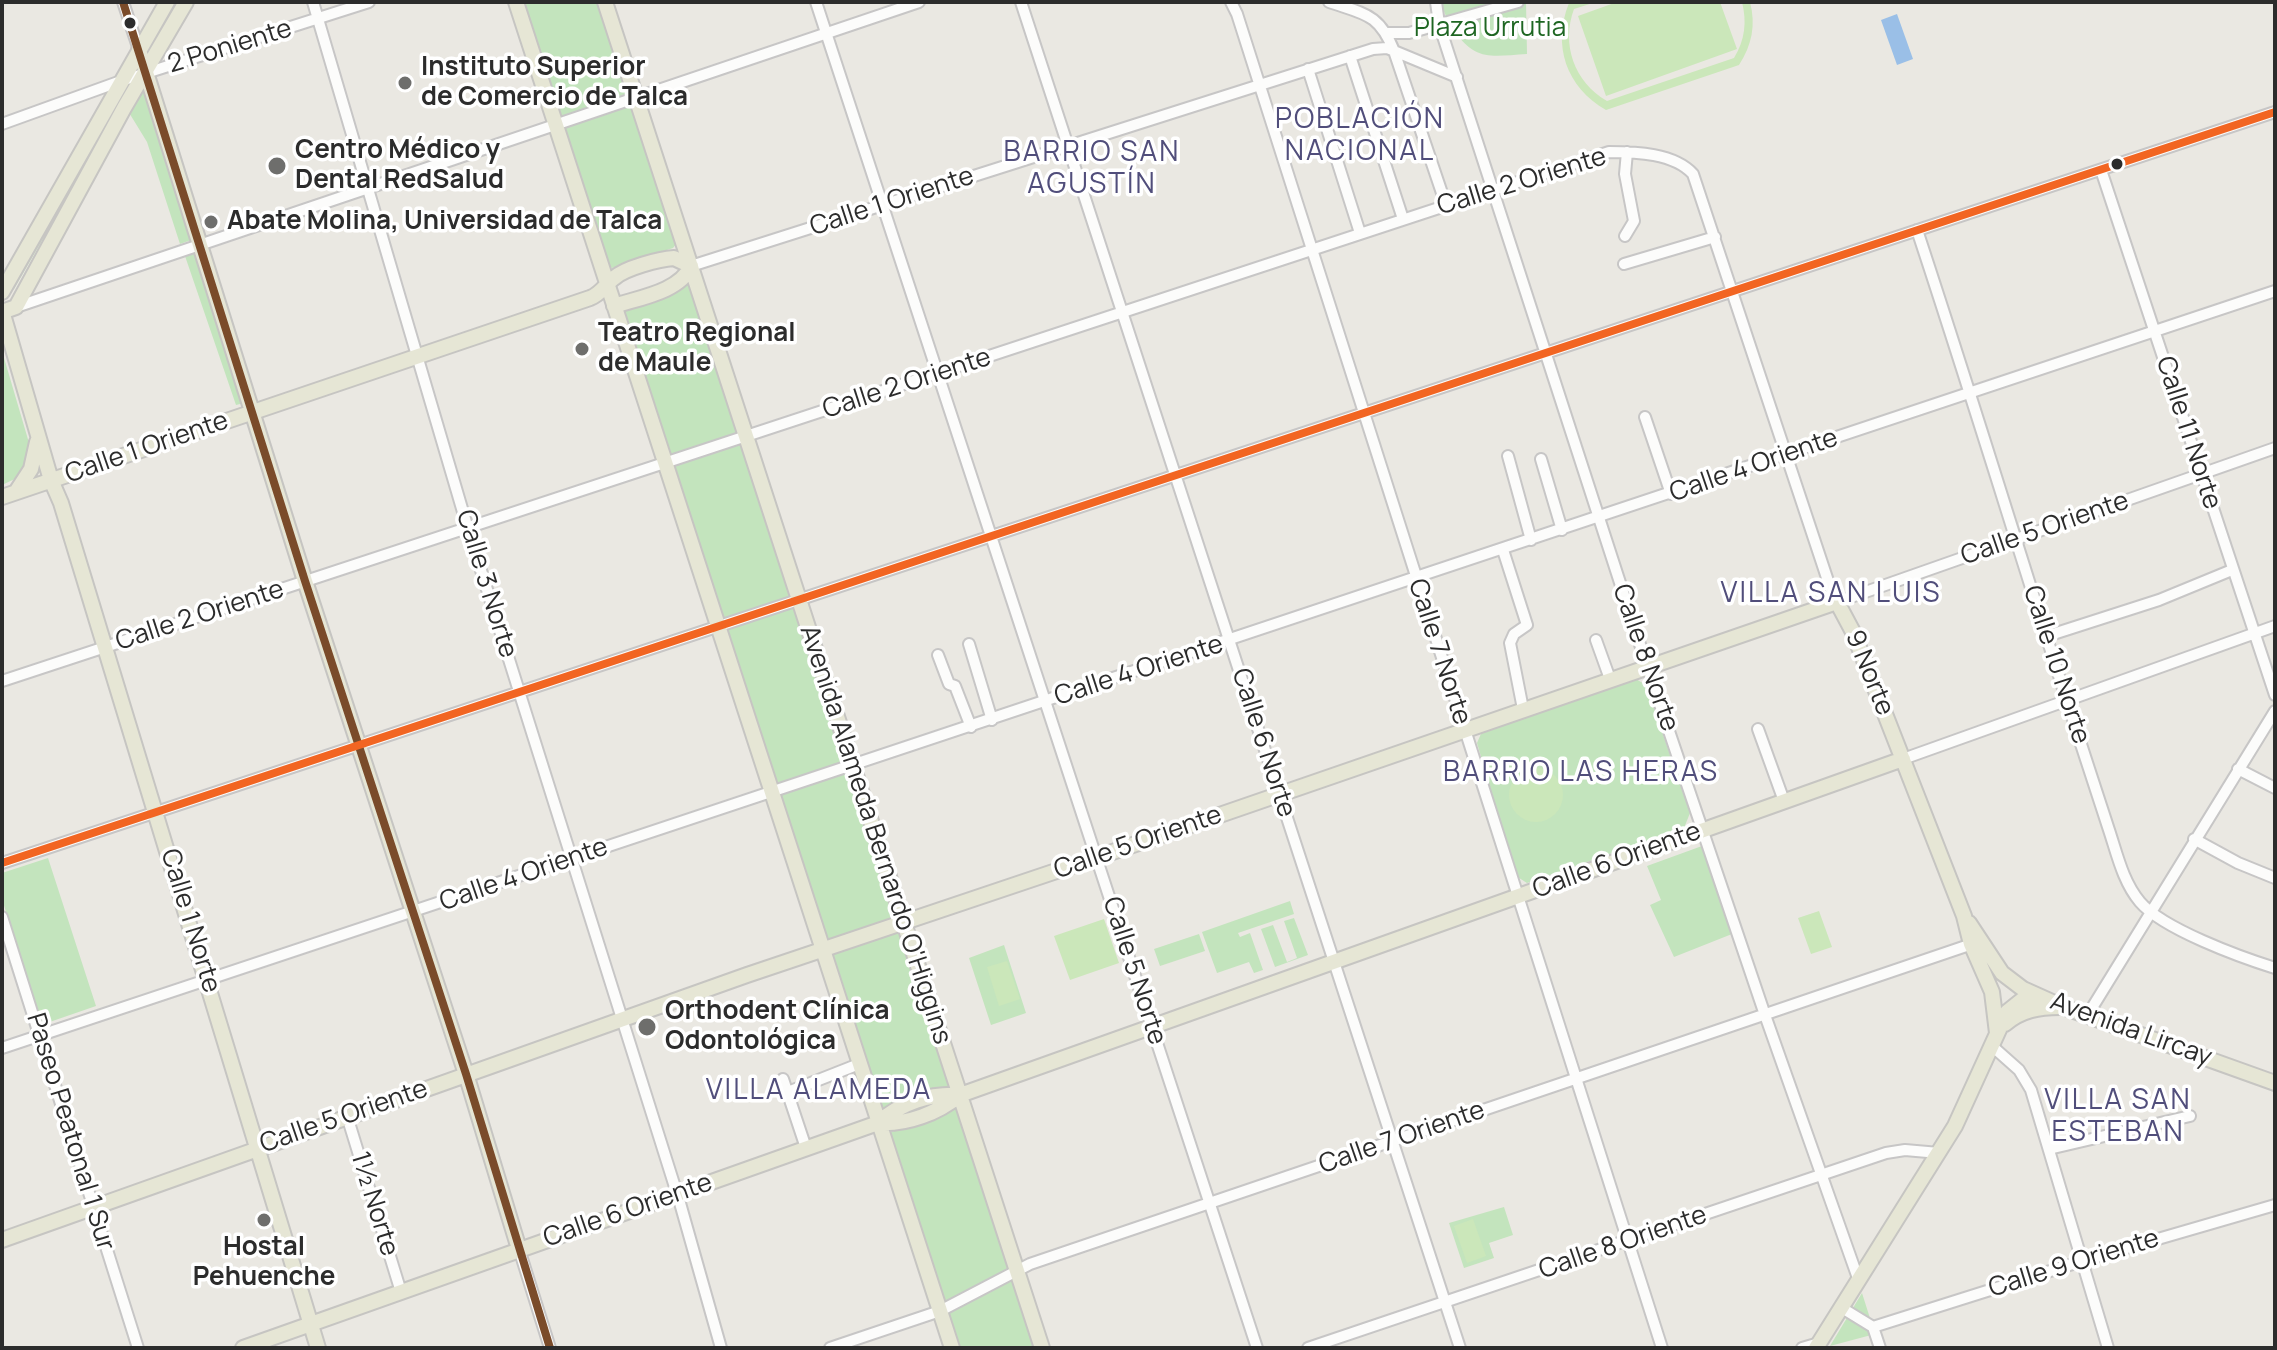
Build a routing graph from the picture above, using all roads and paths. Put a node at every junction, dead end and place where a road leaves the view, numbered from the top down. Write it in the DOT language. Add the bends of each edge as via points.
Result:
graph roads {
  1 [pos="123,2"];
  2 [pos="167,2"];
  3 [pos="186,2"];
  4 [pos="313,2"];
  5 [pos="369,2"];
  6 [pos="516,2"];
  7 [pos="605,2"];
  8 [pos="816,2"];
  9 [pos="919,2"];
  10 [pos="1021,2"];
  11 [pos="1231,2"];
  12 [pos="1329,2"];
  13 [pos="1362,2"];
  14 [pos="1436,2"];
  15 [pos="1518,2"];
  16 [pos="1363,14"];
  17 [pos="318,20"];
  18 [pos="1439,24"];
  19 [pos="1386,33"];
  20 [pos="827,34"];
  21 [pos="139,50"];
  22 [pos="1394,51"];
  23 [pos="1350,56"];
  24 [pos="1308,69"];
  25 [pos="145,73"];
  26 [pos="1457,77"];
  27 [pos="121,81"];
  28 [pos="1260,85"];
  29 [pos="636,97"];
  30 [pos="2275,112"];
  31 [pos="2,124"];
  32 [pos="554,124"];
  33 [pos="1069,145"];
  34 [pos="1627,152"];
  35 [pos="2101,170"];
  36 [pos="367,188"];
  37 [pos="1492,190"];
  38 [pos="883,204"];
  39 [pos="1446,205"];
  40 [pos="1403,219"];
  41 [pos="1917,230"];
  42 [pos="1360,233"];
  43 [pos="1625,236"];
  44 [pos="1715,237"];
  45 [pos="199,247"];
  46 [pos="1313,249"];
  47 [pos="1624,264"];
  48 [pos="691,266"];
  49 [pos="607,285"];
  50 [pos="1733,291"];
  51 [pos="2275,291"];
  52 [pos="2,292"];
  53 [pos="614,306"];
  54 [pos="6,310"];
  55 [pos="1122,312"];
  56 [pos="2154,330"];
  57 [pos="6,338"];
  58 [pos="1545,353"];
  59 [pos="417,356"];
  60 [pos="939,374"];
  61 [pos="1971,392"];
  62 [pos="251,412"];
  63 [pos="1363,414"];
  64 [pos="1645,417"];
  65 [pos="37,434"];
  66 [pos="745,436"];
  67 [pos="2275,448"];
  68 [pos="1508,456"];
  69 [pos="1786,456"];
  70 [pos="1541,459"];
  71 [pos="665,463"];
  72 [pos="2201,474"];
  73 [pos="1176,475"];
  74 [pos="51,480"];
  75 [pos="9,494"];
  76 [pos="1671,494"];
  77 [pos="1598,518"];
  78 [pos="468,529"];
  79 [pos="1562,530"];
  80 [pos="989,537"];
  81 [pos="2016,539"];
  82 [pos="1531,540"];
  83 [pos="1503,550"];
  84 [pos="2232,570"];
  85 [pos="1416,579"];
  86 [pos="305,581"];
  87 [pos="799,600"];
  88 [pos="1837,602"];
  89 [pos="2275,626"];
  90 [pos="718,627"];
  91 [pos="2253,634"];
  92 [pos="2047,636"];
  93 [pos="1596,640"];
  94 [pos="1230,641"];
  95 [pos="969,644"];
  96 [pos="107,647"];
  97 [pos="938,655"];
  98 [pos="1647,666"];
  99 [pos="1610,679"];
  100 [pos="2,681"];
  101 [pos="519,692"];
  102 [pos="2275,695"];
  103 [pos="2067,701"];
  104 [pos="1044,702"];
  105 [pos="1523,709"];
  106 [pos="2275,711"];
  107 [pos="992,720"];
  108 [pos="971,727"];
  109 [pos="1464,729"];
  110 [pos="1758,729"];
  111 [pos="358,746"];
  112 [pos="1903,759"];
  113 [pos="852,766"];
  114 [pos="2238,769"];
  115 [pos="2275,788"];
  116 [pos="772,792"];
  117 [pos="1280,793"];
  118 [pos="1784,801"];
  119 [pos="157,812"];
  120 [pos="1703,830"];
  121 [pos="2194,839"];
  122 [pos="1098,857"];
  123 [pos="572,859"];
  124 [pos="2,863"];
  125 [pos="2275,878"];
  126 [pos="1517,896"];
  127 [pos="2150,911"];
  128 [pos="413,913"];
  129 [pos="2,917"];
  130 [pos="903,923"];
  131 [pos="1976,943"];
  132 [pos="822,949"];
  133 [pos="1335,961"];
  134 [pos="1990,968"];
  135 [pos="2275,968"];
  136 [pos="208,981"];
  137 [pos="2002,990"];
  138 [pos="2022,1000"];
  139 [pos="2043,1003"];
  140 [pos="1765,1015"];
  141 [pos="2087,1016"];
  142 [pos="622,1019"];
  143 [pos="2003,1019"];
  144 [pos="1151,1026"];
  145 [pos="39,1036"];
  146 [pos="1994,1040"];
  147 [pos="2,1048"];
  148 [pos="859,1064"];
  149 [pos="466,1074"];
  150 [pos="783,1079"];
  151 [pos="1574,1079"];
  152 [pos="2275,1083"];
  153 [pos="788,1092"];
  154 [pos="960,1095"];
  155 [pos="347,1116"];
  156 [pos="2190,1116"];
  157 [pos="878,1123"];
  158 [pos="1393,1141"];
  159 [pos="257,1148"];
  160 [pos="806,1148"];
  161 [pos="2049,1149"];
  162 [pos="1939,1153"];
  163 [pos="1821,1175"];
  164 [pos="677,1194"];
  165 [pos="1210,1204"];
  166 [pos="2275,1205"];
  167 [pos="93,1206"];
  168 [pos="2,1240"];
  169 [pos="1628,1241"];
  170 [pos="519,1249"];
  171 [pos="2082,1261"];
  172 [pos="1016,1271"];
  173 [pos="1859,1281"];
  174 [pos="401,1292"];
  175 [pos="1444,1303"];
  176 [pos="1842,1308"];
  177 [pos="940,1311"];
  178 [pos="311,1324"];
  179 [pos="1873,1327"];
  180 [pos="1818,1345"];
  181 [pos="138,1348"];
  182 [pos="243,1348"];
  183 [pos="318,1348"];
  184 [pos="550,1348"];
  185 [pos="721,1348"];
  186 [pos="830,1348"];
  187 [pos="952,1348"];
  188 [pos="1042,1348"];
  189 [pos="1257,1348"];
  190 [pos="1308,1348"];
  191 [pos="1460,1348"];
  192 [pos="1662,1348"];
  193 [pos="1802,1348"];
  194 [pos="1880,1348"];
  195 [pos="2108,1348"];
  1 -- 21 [label="street"];
  2 -- 21 [label="main road"];
  3 -- 25 [label="main road"];
  4 -- 17 [label="street, Calle 3 Norte"];
  5 -- 17 [label="street, 2 Poniente"];
  6 -- 32 [label="main road"];
  7 -- 29 [label="main road, Avenida Alameda Bernardo O'Higgins"];
  8 -- 20 [label="street, Calle 5 Norte"];
  9 -- 20 [label="street"];
  10 -- 33 [label="street, Calle 6 Norte"];
  11 -- 28 [label="street, Calle 7 Norte"];
  12 -- 16 [label="street"];
  13 -- 16 [label="street"];
  14 -- 18 [label="street, Calle 8 Norte"];
  15 -- 18 [label="street"];
  16 -- 19 [label="street"];
  17 -- 25 [label="street, 2 Poniente"];
  17 -- 36 [label="street, Calle 3 Norte"];
  18 -- 19 [label="street"];
  18 -- 26 [label="street, Calle 8 Norte"];
  19 -- 22 [label="street"];
  20 -- 29 [label="street"];
  20 -- 38 [label="street, Calle 5 Norte"];
  21 -- 25 [label="main road"];
  21 -- 27 [label="main road"];
  22 -- 23 [label="street, Calle 1 Oriente" via="1377,48"];
  22 -- 26 [label="street, Calle 1 Oriente"];
  22 -- 39 [label="street"];
  23 -- 24 [label="street, Calle 1 Oriente"];
  23 -- 40 [label="street"];
  24 -- 28 [label="street, Calle 1 Oriente"];
  24 -- 42 [label="street"];
  25 -- 27 [label="street, 2 Poniente"];
  25 -- 45 [label="main road"];
  25 -- 54 [label="main road"];
  26 -- 37 [label="street, Calle 8 Norte"];
  27 -- 31 [label="street, 2 Poniente"];
  27 -- 52 [label="main road"];
  28 -- 33 [label="street, Calle 1 Oriente"];
  28 -- 46 [label="street, Calle 7 Norte"];
  29 -- 32 [label="street"];
  29 -- 48 [label="main road, Avenida Alameda Bernardo O'Higgins"];
  30 -- 35 [label="street"];
  32 -- 36 [label="street"];
  32 -- 49 [label="main road"];
  33 -- 38 [label="street, Calle 1 Oriente"];
  33 -- 55 [label="street, Calle 6 Norte"];
  34 -- 37 [label="street, Calle 2 Oriente" via="1593,156"];
  34 -- 43 [label="street" via="1625,174 1634,221"];
  34 -- 44 [label="street, Calle 2 Oriente" via="1679,162 1689,169"];
  35 -- 41 [label="street"];
  35 -- 56 [label="street, Calle 11 Norte"];
  36 -- 45 [label="street"];
  36 -- 59 [label="street, Calle 3 Norte"];
  37 -- 39 [label="street, Calle 2 Oriente"];
  37 -- 58 [label="street, Calle 8 Norte"];
  38 -- 48 [label="street, Calle 1 Oriente"];
  38 -- 60 [label="street, Calle 5 Norte"];
  39 -- 40 [label="street, Calle 2 Oriente"];
  40 -- 42 [label="street, Calle 2 Oriente"];
  41 -- 50 [label="street"];
  41 -- 61 [label="street, Calle 10 Norte"];
  42 -- 46 [label="street, Calle 2 Oriente"];
  44 -- 47 [label="street"];
  44 -- 50 [label="street, Calle 2 Oriente"];
  45 -- 54 [label="street"];
  45 -- 62 [label="main road"];
  46 -- 55 [label="street, Calle 2 Oriente"];
  46 -- 63 [label="street, Calle 7 Norte"];
  48 -- 49 [label="main road, Calle 1 Oriente" via="666,259 619,274"];
  48 -- 53 [label="main road" via="675,284"];
  48 -- 66 [label="main road, Avenida Alameda Bernardo O'Higgins"];
  49 -- 53 [label="main road"];
  49 -- 59 [label="main road, Calle 1 Oriente" via="590,298"];
  50 -- 58 [label="street"];
  50 -- 69 [label="street, 9 Norte"];
  51 -- 56 [label="street, Calle 4 Oriente"];
  53 -- 71 [label="main road"];
  54 -- 57 [label="main road, Calle 1 Norte"];
  55 -- 60 [label="street, Calle 2 Oriente"];
  55 -- 73 [label="street, Calle 6 Norte"];
  56 -- 61 [label="street, Calle 4 Oriente"];
  56 -- 72 [label="street, Calle 11 Norte"];
  57 -- 65 [label="main road, Calle 1 Norte"];
  58 -- 63 [label="street"];
  58 -- 77 [label="street, Calle 8 Norte"];
  59 -- 62 [label="main road, Calle 1 Oriente"];
  59 -- 78 [label="street, Calle 3 Norte"];
  60 -- 66 [label="street, Calle 2 Oriente"];
  60 -- 80 [label="street, Calle 5 Norte"];
  61 -- 69 [label="street, Calle 4 Oriente"];
  61 -- 81 [label="street, Calle 10 Norte"];
  62 -- 74 [label="main road, Calle 1 Oriente"];
  62 -- 86 [label="main road"];
  63 -- 73 [label="street"];
  63 -- 85 [label="street, Calle 7 Norte"];
  64 -- 76 [label="street"];
  65 -- 74 [label="main road, Calle 1 Norte"];
  65 -- 75 [label="main road" via="31,469"];
  66 -- 71 [label="street, Calle 2 Oriente"];
  66 -- 87 [label="main road, Avenida Alameda Bernardo O'Higgins"];
  67 -- 72 [label="street, Calle 5 Oriente"];
  68 -- 82 [label="street"];
  69 -- 76 [label="street, Calle 4 Oriente"];
  69 -- 88 [label="street, 9 Norte"];
  70 -- 79 [label="street"];
  71 -- 78 [label="street, Calle 2 Oriente"];
  71 -- 90 [label="main road"];
  72 -- 81 [label="street, Calle 5 Oriente"];
  72 -- 84 [label="street, Calle 11 Norte"];
  73 -- 80 [label="street"];
  73 -- 94 [label="street, Calle 6 Norte"];
  74 -- 75 [label="main road, Calle 1 Oriente"];
  74 -- 96 [label="main road, Calle 1 Norte"];
  76 -- 77 [label="street, Calle 4 Oriente"];
  77 -- 79 [label="street, Calle 4 Oriente"];
  77 -- 98 [label="street, Calle 8 Norte"];
  78 -- 86 [label="street, Calle 2 Oriente"];
  78 -- 101 [label="street, Calle 3 Norte"];
  79 -- 82 [label="street, Calle 4 Oriente"];
  80 -- 87 [label="street"];
  80 -- 104 [label="street, Calle 5 Norte"];
  81 -- 88 [label="street, Calle 5 Oriente"];
  81 -- 92 [label="street, Calle 10 Norte"];
  82 -- 83 [label="street, Calle 4 Oriente"];
  83 -- 85 [label="street, Calle 4 Oriente"];
  83 -- 105 [label="street" via="1527,625 1510,643"];
  84 -- 91 [label="street, Calle 11 Norte"];
  84 -- 92 [label="street"];
  85 -- 94 [label="street, Calle 4 Oriente"];
  85 -- 109 [label="street, Calle 7 Norte"];
  86 -- 96 [label="street, Calle 2 Oriente"];
  86 -- 111 [label="main road"];
  87 -- 90 [label="street"];
  87 -- 113 [label="main road, Avenida Alameda Bernardo O'Higgins"];
  88 -- 98 [label="main road, Calle 5 Oriente"];
  88 -- 112 [label="main road, 9 Norte"];
  89 -- 91 [label="street, Calle 6 Oriente"];
  90 -- 101 [label="street"];
  90 -- 116 [label="main road"];
  91 -- 102 [label="street, Calle 11 Norte"];
  91 -- 103 [label="street, Calle 6 Oriente"];
  92 -- 103 [label="street, Calle 10 Norte"];
  93 -- 99 [label="street"];
  94 -- 104 [label="street, Calle 4 Oriente"];
  94 -- 117 [label="street, Calle 6 Norte"];
  95 -- 107 [label="street"];
  96 -- 100 [label="street, Calle 2 Oriente"];
  96 -- 119 [label="main road, Calle 1 Norte"];
  97 -- 108 [label="street"];
  98 -- 99 [label="main road, Calle 5 Oriente"];
  98 -- 120 [label="street, Calle 8 Norte"];
  99 -- 105 [label="main road, Calle 5 Oriente"];
  101 -- 111 [label="street"];
  101 -- 123 [label="street, Calle 3 Norte"];
  103 -- 112 [label="street, Calle 6 Oriente"];
  103 -- 127 [label="street, Calle 10 Norte" via="2124,873"];
  104 -- 107 [label="street, Calle 4 Oriente"];
  104 -- 122 [label="street, Calle 5 Norte"];
  105 -- 109 [label="main road, Calle 5 Oriente"];
  106 -- 114 [label="street"];
  107 -- 108 [label="street, Calle 4 Oriente"];
  108 -- 113 [label="street, Calle 4 Oriente"];
  109 -- 117 [label="main road, Calle 5 Oriente"];
  109 -- 126 [label="street, Calle 7 Norte"];
  110 -- 118 [label="street"];
  111 -- 119 [label="street"];
  111 -- 128 [label="main road"];
  112 -- 118 [label="main road, Calle 6 Oriente"];
  112 -- 131 [label="main road, 9 Norte"];
  113 -- 116 [label="street, Calle 4 Oriente"];
  113 -- 130 [label="main road, Avenida Alameda Bernardo O'Higgins"];
  114 -- 115 [label="street"];
  114 -- 121 [label="street"];
  116 -- 123 [label="street, Calle 4 Oriente"];
  116 -- 132 [label="main road"];
  117 -- 122 [label="main road, Calle 5 Oriente"];
  117 -- 133 [label="street, Calle 6 Norte"];
  118 -- 120 [label="main road, Calle 6 Oriente"];
  119 -- 124 [label="street"];
  119 -- 136 [label="main road, Calle 1 Norte"];
  120 -- 126 [label="main road, Calle 6 Oriente"];
  120 -- 140 [label="street, Calle 8 Norte"];
  121 -- 125 [label="street"];
  121 -- 127 [label="street"];
  122 -- 130 [label="main road, Calle 5 Oriente"];
  122 -- 144 [label="street, Calle 5 Norte"];
  123 -- 128 [label="street, Calle 4 Oriente"];
  123 -- 142 [label="street, Calle 3 Norte"];
  126 -- 133 [label="main road, Calle 6 Oriente"];
  126 -- 151 [label="street, Calle 7 Norte"];
  127 -- 135 [label="street"];
  127 -- 141 [label="street"];
  128 -- 136 [label="street, Calle 4 Oriente"];
  128 -- 149 [label="main road"];
  129 -- 145 [label="street, Paseo Peatonal 1 Sur"];
  130 -- 132 [label="main road, Calle 5 Oriente"];
  130 -- 154 [label="main road, Avenida Alameda Bernardo O'Higgins"];
  131 -- 134 [label="main road, 9 Norte"];
  131 -- 140 [label="street, Calle 7 Oriente"];
  132 -- 142 [label="main road, Calle 5 Oriente"];
  132 -- 148 [label="main road"];
  133 -- 144 [label="main road, Calle 6 Oriente"];
  133 -- 158 [label="street, Calle 6 Norte"];
  134 -- 137 [label="main road, Avenida Lircay"];
  134 -- 139 [label="main road, Avenida Lircay"];
  134 -- 146 [label="main road"];
  136 -- 145 [label="street, Calle 4 Oriente"];
  136 -- 159 [label="main road, Calle 1 Norte"];
  137 -- 138 [label="main road, Avenida Lircay"];
  137 -- 143 [label="main road"];
  138 -- 139 [label="main road"];
  138 -- 143 [label="main road"];
  139 -- 141 [label="main road, Avenida Lircay"];
  139 -- 146 [label="main road" via="2013,1017"];
  140 -- 151 [label="street, Calle 7 Oriente"];
  140 -- 163 [label="street, Calle 8 Norte"];
  141 -- 152 [label="main road, Avenida Lircay"];
  142 -- 149 [label="main road, Calle 5 Oriente"];
  142 -- 164 [label="street, Calle 3 Norte"];
  143 -- 146 [label="main road"];
  144 -- 154 [label="main road, Calle 6 Oriente"];
  144 -- 165 [label="street, Calle 5 Norte"];
  145 -- 147 [label="street, Calle 4 Oriente"];
  145 -- 167 [label="street, Paseo Peatonal 1 Sur"];
  146 -- 161 [label="street" via="2027,1082"];
  146 -- 162 [label="main road"];
  148 -- 153 [label="street"];
  148 -- 157 [label="main road"];
  149 -- 155 [label="main road, Calle 5 Oriente"];
  149 -- 170 [label="main road"];
  150 -- 153 [label="street"];
  151 -- 158 [label="street, Calle 7 Oriente"];
  151 -- 169 [label="street, Calle 7 Norte"];
  153 -- 160 [label="street"];
  154 -- 157 [label="main road, Calle 6 Oriente" via="913,1101"];
  154 -- 172 [label="main road, Avenida Alameda Bernardo O'Higgins"];
  155 -- 159 [label="main road, Calle 5 Oriente"];
  155 -- 174 [label="street, 1½ Norte"];
  156 -- 161 [label="street"];
  157 -- 160 [label="main road, Calle 6 Oriente"];
  157 -- 177 [label="main road"];
  158 -- 165 [label="street, Calle 7 Oriente"];
  158 -- 175 [label="street, Calle 6 Norte"];
  159 -- 167 [label="main road, Calle 5 Oriente"];
  159 -- 178 [label="main road, Calle 1 Norte"];
  160 -- 164 [label="main road, Calle 6 Oriente"];
  161 -- 171 [label="street"];
  162 -- 163 [label="street, Calle 8 Oriente" via="1896,1151"];
  162 -- 173 [label="main road"];
  163 -- 169 [label="street, Calle 8 Oriente"];
  163 -- 173 [label="street, Calle 8 Norte"];
  164 -- 170 [label="main road, Calle 6 Oriente"];
  164 -- 185 [label="street, Calle 3 Norte"];
  165 -- 172 [label="street, Calle 7 Oriente"];
  165 -- 189 [label="street, Calle 5 Norte"];
  166 -- 171 [label="street, Calle 9 Oriente"];
  167 -- 168 [label="main road, Calle 5 Oriente"];
  167 -- 181 [label="street, Paseo Peatonal 1 Sur"];
  169 -- 175 [label="street, Calle 8 Oriente"];
  169 -- 192 [label="street, Calle 7 Norte"];
  170 -- 174 [label="main road, Calle 6 Oriente"];
  170 -- 184 [label="street"];
  171 -- 179 [label="street, Calle 9 Oriente"];
  171 -- 195 [label="street"];
  172 -- 177 [label="street, Calle 7 Oriente"];
  172 -- 188 [label="main road, Avenida Alameda Bernardo O'Higgins"];
  173 -- 176 [label="main road"];
  174 -- 178 [label="main road, Calle 6 Oriente"];
  175 -- 190 [label="street, Calle 8 Oriente"];
  175 -- 191 [label="street, Calle 6 Norte"];
  176 -- 179 [label="street"];
  176 -- 180 [label="main road"];
  177 -- 186 [label="street, Calle 7 Oriente"];
  177 -- 187 [label="main road"];
  178 -- 182 [label="main road, Calle 6 Oriente"];
  178 -- 183 [label="main road, Calle 1 Norte"];
  179 -- 194 [label="street"];
  180 -- 193 [label="street"];
}
